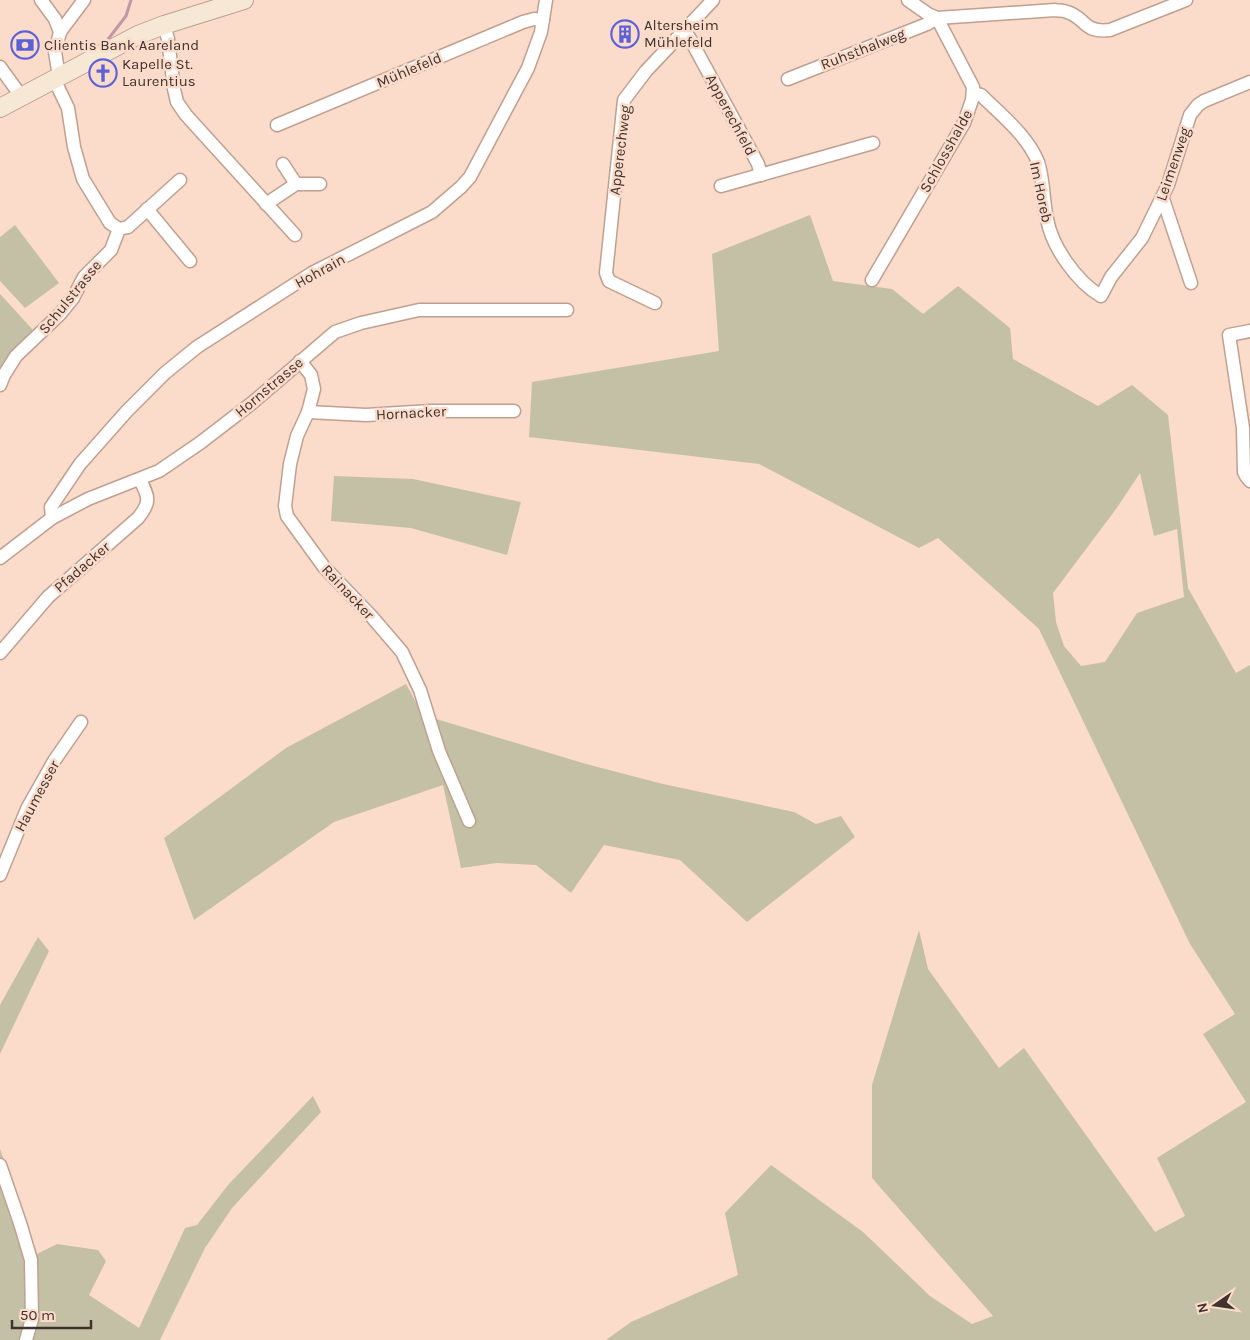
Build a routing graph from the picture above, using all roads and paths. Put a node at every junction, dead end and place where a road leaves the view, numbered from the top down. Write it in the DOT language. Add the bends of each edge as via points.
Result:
graph roads {
  1 [pos="41,0"];
  2 [pos="84,0"];
  3 [pos="244,0"];
  4 [pos="546,0"];
  5 [pos="713,0"];
  6 [pos="908,0"];
  7 [pos="1186,0"];
  8 [pos="937,18"];
  9 [pos="543,20"];
  10 [pos="164,25"];
  11 [pos="684,31"];
  12 [pos="60,32"];
  13 [pos="0,67"];
  14 [pos="56,78"];
  15 [pos="788,79"];
  16 [pos="1250,82"];
  17 [pos="974,93"];
  18 [pos="21,96"];
  19 [pos="0,108"];
  20 [pos="277,125"];
  21 [pos="873,143"];
  22 [pos="283,164"];
  23 [pos="761,175"];
  24 [pos="180,180"];
  25 [pos="296,184"];
  26 [pos="320,184"];
  27 [pos="721,186"];
  28 [pos="1163,199"];
  29 [pos="266,204"];
  30 [pos="147,209"];
  31 [pos="119,229"];
  32 [pos="295,236"];
  33 [pos="190,261"];
  34 [pos="872,280"];
  35 [pos="1191,283"];
  36 [pos="1101,296"];
  37 [pos="655,304"];
  38 [pos="568,310"];
  39 [pos="1250,331"];
  40 [pos="300,360"];
  41 [pos="0,385"];
  42 [pos="514,411"];
  43 [pos="308,412"];
  44 [pos="140,480"];
  45 [pos="1250,481"];
  46 [pos="52,518"];
  47 [pos="0,558"];
  48 [pos="0,652"];
  49 [pos="81,722"];
  50 [pos="469,821"];
  51 [pos="0,875"];
  52 [pos="0,1165"];
  53 [pos="26,1340"];
  1 -- 12 [label="street"];
  2 -- 12 [label="street"];
  3 -- 10 [label="main road"];
  4 -- 9 [label="street, Hohrain"];
  5 -- 11 [label="street, Apperechweg"];
  6 -- 8 [label="street"];
  7 -- 8 [label="street" via="1102,31 1092,30 1066,11 1055,10"];
  8 -- 15 [label="street, Ruhsthalweg"];
  8 -- 17 [label="street, Schlosshalde"];
  9 -- 20 [label="street, Mühlefeld" via="523,22"];
  9 -- 46 [label="street, Hohrain" via="528,68 470,177 461,187 432,212 312,273 197,346 152,386 80,464 51,507"];
  10 -- 14 [label="main road"];
  10 -- 29 [label="street" via="177,102"];
  11 -- 23 [label="street, Apperechfeld" via="758,164"];
  11 -- 37 [label="street, Apperechweg" via="634,85 622,112 606,273 609,281"];
  12 -- 14 [label="street" via="55,52"];
  13 -- 18 [label="street"];
  14 -- 18 [label="main road"];
  14 -- 31 [label="street" via="68,108 83,179 110,223"];
  16 -- 28 [label="street, Leimenweg" via="1204,102 1194,110"];
  17 -- 34 [label="street, Schlosshalde" via="964,123"];
  17 -- 36 [label="street, Im Horeb" via="1006,120 1030,148 1038,163 1047,219 1056,246 1091,291"];
  18 -- 19 [label="main road"];
  21 -- 23 [label="street, Apperechfeld"];
  22 -- 25 [label="street"];
  23 -- 27 [label="street, Apperechfeld"];
  24 -- 30 [label="street"];
  25 -- 26 [label="street"];
  25 -- 29 [label="street"];
  28 -- 35 [label="street"];
  28 -- 36 [label="street, Leimenweg" via="1142,238 1111,277"];
  29 -- 32 [label="street"];
  30 -- 31 [label="street" via="128,227"];
  30 -- 33 [label="street"];
  31 -- 41 [label="street, Schulstrasse" via="111,250 84,277 60,314 16,356"];
  38 -- 40 [label="street, Hornstrasse" via="419,310 335,332"];
  39 -- 45 [label="street" via="1229,335 1243,428 1244,472"];
  40 -- 43 [label="street, Rainacker" via="311,374 314,389"];
  40 -- 44 [label="street, Hornstrasse" via="200,443 159,472"];
  42 -- 43 [label="street, Hornacker" via="366,415"];
  43 -- 50 [label="street, Rainacker" via="297,436 290,464 285,506 287,516 324,567 402,652 420,690 438,751"];
  44 -- 46 [label="street, Hornstrasse" via="88,499"];
  44 -- 48 [label="street, Pfadacker" via="147,496 147,508 48,597"];
  46 -- 47 [label="street, Hornstrasse"];
  49 -- 51 [label="street, Haumesser" via="27,809"];
  52 -- 53 [label="street" via="31,1260 32,1320"];
}
